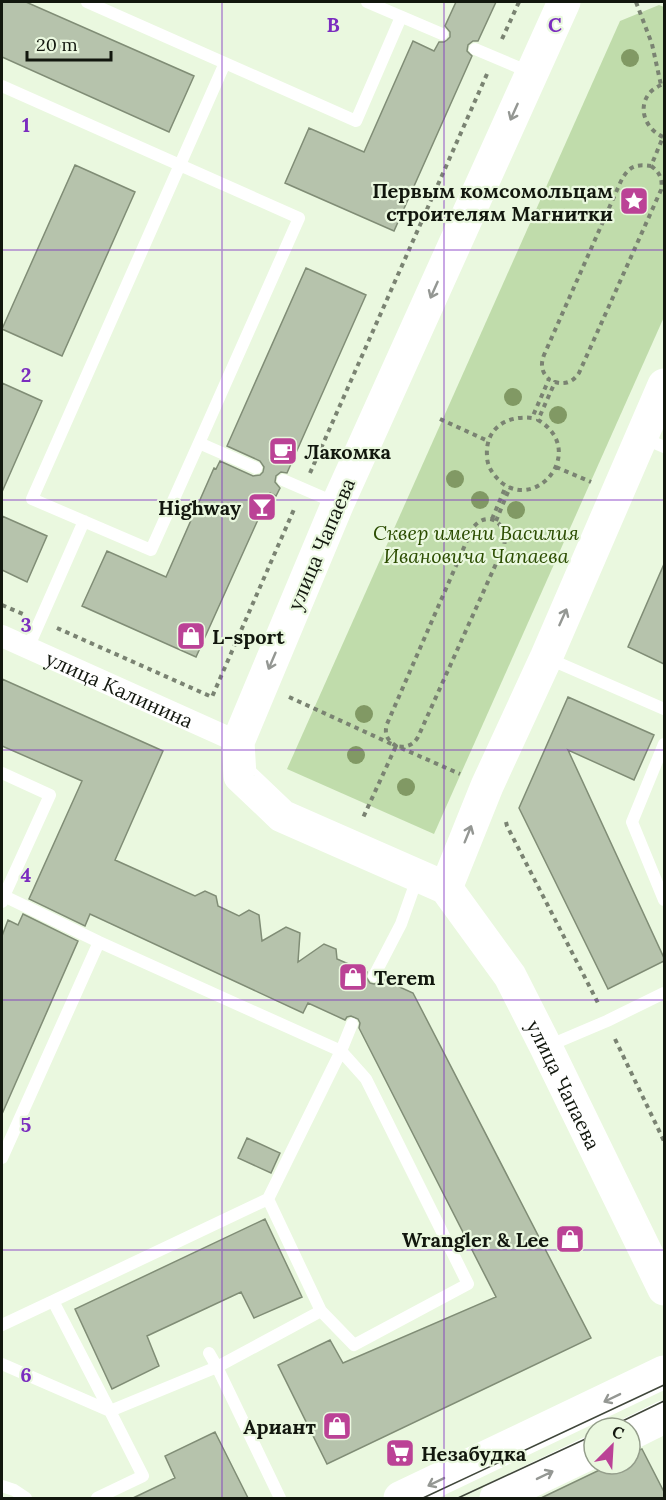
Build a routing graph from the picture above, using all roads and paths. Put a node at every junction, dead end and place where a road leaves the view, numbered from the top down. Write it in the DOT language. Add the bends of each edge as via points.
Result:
graph roads {
  1 [pos="87,2"];
  2 [pos="367,2"];
  3 [pos="519,2"];
  4 [pos="564,2"];
  5 [pos="636,2"];
  6 [pos="401,17"];
  7 [pos="442,34"];
  8 [pos="475,49"];
  9 [pos="494,57"];
  10 [pos="225,63"];
  11 [pos="532,73"];
  12 [pos="663,85"];
  13 [pos="2,86"];
  14 [pos="664,137"];
  15 [pos="180,165"];
  16 [pos="651,166"];
  17 [pos="664,385"];
  18 [pos="440,419"];
  19 [pos="488,441"];
  20 [pos="653,442"];
  21 [pos="199,443"];
  22 [pos="556,467"];
  23 [pos="256,468"];
  24 [pos="284,480"];
  25 [pos="596,485"];
  26 [pos="508,486"];
  27 [pos="303,489"];
  28 [pos="338,503"];
  29 [pos="494,520"];
  30 [pos="84,521"];
  31 [pos="2,605"];
  32 [pos="40,620"];
  33 [pos="2,636"];
  34 [pos="27,648"];
  35 [pos="546,658"];
  36 [pos="312,707"];
  37 [pos="664,709"];
  38 [pos="238,741"];
  39 [pos="664,744"];
  40 [pos="396,746"];
  41 [pos="2,773"];
  42 [pos="487,786"];
  43 [pos="362,821"];
  44 [pos="432,882"];
  45 [pos="3,899"];
  46 [pos="664,900"];
  47 [pos="99,942"];
  48 [pos="374,976"];
  49 [pos="664,993"];
  50 [pos="607,1021"];
  51 [pos="352,1024"];
  52 [pos="546,1047"];
  53 [pos="341,1051"];
  54 [pos="664,1141"];
  55 [pos="2,1158"];
  56 [pos="268,1199"];
  57 [pos="664,1289"];
  58 [pos="53,1301"];
  59 [pos="321,1311"];
  60 [pos="2,1325"];
  61 [pos="209,1353"];
  62 [pos="2,1364"];
  63 [pos="217,1367"];
  64 [pos="664,1372"];
  65 [pos="110,1412"];
  66 [pos="664,1417"];
  67 [pos="642,1428"];
  68 [pos="582,1457"];
  69 [pos="2,1486"];
  70 [pos="26,1498"];
  71 [pos="97,1498"];
  72 [pos="280,1498"];
  73 [pos="400,1498"];
  74 [pos="495,1498"];
  1 -- 10 [label="lane"];
  2 -- 6 [label="lane"];
  3 -- 9 [label="path"];
  4 -- 11 [label="street, улица Чапаева"];
  5 -- 12 [label="path"];
  6 -- 7 [label="lane"];
  6 -- 10 [label="lane" via="356,121"];
  8 -- 9 [label="lane"];
  9 -- 11 [label="lane"];
  9 -- 27 [label="path"];
  10 -- 15 [label="lane"];
  11 -- 28 [label="street, улица Чапаева, one-way"];
  12 -- 14 [label="path" via="648,95 644,110 653,132"];
  13 -- 15 [label="lane"];
  14 -- 16 [label="path"];
  15 -- 21 [label="lane" via="299,218"];
  15 -- 30 [label="lane" via="32,499"];
  16 -- 19 [label="path" via="634,166 621,181 544,355 542,366 549,379 532,418 506,421 490,434"];
  16 -- 22 [label="path" via="661,177 661,190 579,373 567,383 555,382 537,420 556,439"];
  17 -- 20 [label="street"];
  18 -- 19 [label="path"];
  19 -- 26 [label="path" via="486,458 490,468"];
  35 -- 20 [label="street, one-way"];
  21 -- 23 [label="lane"];
  21 -- 30 [label="lane" via="151,550"];
  22 -- 25 [label="path"];
  22 -- 26 [label="path" via="538,486"];
  24 -- 27 [label="lane"];
  26 -- 29 [label="path"];
  27 -- 28 [label="lane"];
  27 -- 32 [label="path" via="212,697"];
  28 -- 38 [label="street, улица Чапаева, one-way"];
  29 -- 40 [label="path" via="479,522 472,529 392,713 386,734"];
  29 -- 40 [label="path" via="505,533 504,546 416,740 408,746"];
  30 -- 32 [label="lane"];
  31 -- 32 [label="path"];
  32 -- 34 [label="lane"];
  33 -- 34 [label="street, улица Калинина"];
  34 -- 38 [label="street, улица Калинина"];
  35 -- 37 [label="lane"];
  35 -- 42 [label="street"];
  36 -- 40 [label="path"];
  38 -- 44 [label="street, улица Чапаева" via="240,776 282,816"];
  39 -- 46 [label="lane" via="632,822"];
  40 -- 42 [label="path"];
  40 -- 43 [label="path"];
  41 -- 45 [label="lane" via="50,795"];
  44 -- 42 [label="street, one-way"];
  42 -- 50 [label="path" via="504,795 507,826"];
  44 -- 48 [label="lane" via="401,924"];
  44 -- 52 [label="street, улица Чапаева" via="510,976"];
  45 -- 47 [label="lane"];
  47 -- 53 [label="lane"];
  47 -- 55 [label="lane"];
  49 -- 50 [label="lane"];
  50 -- 52 [label="lane"];
  50 -- 54 [label="path"];
  51 -- 53 [label="lane"];
  52 -- 57 [label="street, улица Чапаева"];
  53 -- 56 [label="lane"];
  53 -- 59 [label="lane" via="366,1079 468,1284 354,1346"];
  56 -- 58 [label="lane"];
  56 -- 59 [label="lane"];
  58 -- 60 [label="lane"];
  58 -- 65 [label="lane"];
  59 -- 63 [label="lane"];
  61 -- 63 [label="lane"];
  62 -- 65 [label="lane"];
  63 -- 65 [label="lane"];
  63 -- 72 [label="lane"];
  64 -- 73 [label="street, one-way"];
  65 -- 71 [label="lane" via="143,1476"];
  66 -- 67 [label="street"];
  74 -- 68 [label="street, one-way"];
  69 -- 70 [label="lane"];
}
